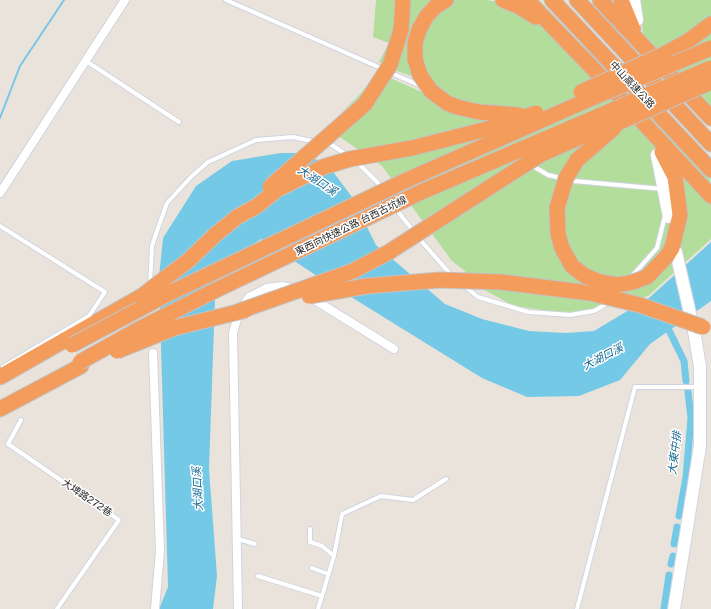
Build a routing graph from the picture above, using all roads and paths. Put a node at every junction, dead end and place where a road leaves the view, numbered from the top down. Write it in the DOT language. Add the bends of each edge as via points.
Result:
graph roads {
  1 [pos="125,0"];
  2 [pos="226,0"];
  3 [pos="403,0"];
  4 [pos="446,0"];
  5 [pos="503,0"];
  6 [pos="527,0"];
  7 [pos="552,0"];
  8 [pos="577,0"];
  9 [pos="600,0"];
  10 [pos="621,0"];
  11 [pos="634,0"];
  12 [pos="711,24"];
  13 [pos="636,27"];
  14 [pos="711,35"];
  15 [pos="711,48"];
  16 [pos="658,54"];
  17 [pos="86,60"];
  18 [pos="711,68"];
  19 [pos="601,77"];
  20 [pos="711,82"];
  21 [pos="532,115"];
  22 [pos="487,118"];
  23 [pos="711,118"];
  24 [pos="492,121"];
  25 [pos="180,122"];
  26 [pos="620,122"];
  27 [pos="647,127"];
  28 [pos="513,142"];
  29 [pos="711,144"];
  30 [pos="517,148"];
  31 [pos="522,154"];
  32 [pos="657,155"];
  33 [pos="527,160"];
  34 [pos="711,170"];
  35 [pos="664,189"];
  36 [pos="0,193"];
  37 [pos="711,196"];
  38 [pos="668,212"];
  39 [pos="236,217"];
  40 [pos="0,226"];
  41 [pos="674,255"];
  42 [pos="624,289"];
  43 [pos="621,294"];
  44 [pos="148,297"];
  45 [pos="151,308"];
  46 [pos="237,312"];
  47 [pos="151,316"];
  48 [pos="711,329"];
  49 [pos="394,349"];
  50 [pos="152,353"];
  51 [pos="80,364"];
  52 [pos="0,368"];
  53 [pos="0,377"];
  54 [pos="0,384"];
  55 [pos="701,387"];
  56 [pos="0,405"];
  57 [pos="0,409"];
  58 [pos="21,420"];
  59 [pos="706,444"];
  60 [pos="446,479"];
  61 [pos="310,529"];
  62 [pos="238,539"];
  63 [pos="255,544"];
  64 [pos="334,556"];
  65 [pos="312,568"];
  66 [pos="328,574"];
  67 [pos="258,576"];
  68 [pos="322,596"];
  69 [pos="58,609"];
  70 [pos="155,609"];
  71 [pos="238,609"];
  72 [pos="318,609"];
  73 [pos="577,609"];
  74 [pos="674,609"];
  1 -- 17 [label="street"];
  2 -- 22 [label="lane" via="464,105"];
  3 -- 39 [label="highway, bridge" via="401,30 390,65 365,104"];
  4 -- 21 [label="highway, bridge" via="426,16 415,43 415,59 420,75 431,91 447,103 473,111"];
  5 -- 19 [label="highway" via="538,18 562,39 586,66"];
  6 -- 19 [label="highway"];
  7 -- 34 [label="highway, 中山高速公路"];
  8 -- 29 [label="highway, 中山高速公路"];
  9 -- 16 [label="highway"];
  10 -- 13 [label="highway"];
  11 -- 13 [label="street"];
  12 -- 16 [label="highway" via="688,41"];
  13 -- 16 [label="highway"];
  14 -- 16 [label="highway"];
  15 -- 54 [label="highway, 東西向快速公路 台西古坑線, bridge" via="382,191 168,294"];
  16 -- 21 [label="highway, bridge"];
  16 -- 23 [label="highway"];
  17 -- 25 [label="lane"];
  17 -- 36 [label="street"];
  18 -- 51 [label="highway, 東西向快速公路 台西古坑線, bridge" via="419,193 220,288 139,329"];
  19 -- 27 [label="highway"];
  20 -- 26 [label="highway, bridge"];
  21 -- 39 [label="highway, bridge" via="420,146 350,159 323,167 278,189 257,206"];
  24 -- 28 [label="lane" via="504,129"];
  26 -- 41 [label="highway, bridge" via="577,160 566,178 557,208 558,234 562,248 572,266 585,276 618,285 647,277"];
  26 -- 46 [label="highway, bridge" via="540,155 389,252 353,271"];
  27 -- 37 [label="highway"];
  27 -- 41 [label="highway" via="675,177 680,215 672,248"];
  30 -- 31 [label="lane"];
  32 -- 35 [label="street"];
  33 -- 35 [label="lane" via="548,175 574,181"];
  35 -- 38 [label="street"];
  38 -- 42 [label="lane" via="657,248 629,279"];
  39 -- 44 [label="highway, bridge"];
  40 -- 52 [label="lane" via="105,292 89,316"];
  41 -- 55 [label="street" via="694,330"];
  43 -- 44 [label="lane" via="594,312 570,315 528,312 478,297 452,276 432,254 377,182 361,166 332,145 293,137 256,140 208,162 172,198 165,209 152,246"];
  44 -- 45 [label="lane"];
  44 -- 53 [label="highway"];
  46 -- 48 [label="highway, bridge" via="321,292 367,286 440,280 501,282 590,293 640,305"];
  46 -- 51 [label="highway, bridge" via="149,337"];
  47 -- 50 [label="lane"];
  49 -- 62 [label="street" via="297,289 282,286 267,288 249,297 239,312 233,333"];
  50 -- 70 [label="street" via="160,551"];
  51 -- 56 [label="highway, 東西向快速公路 台西古坑線"];
  51 -- 57 [label="highway"];
  55 -- 59 [label="street"];
  55 -- 73 [label="lane" via="635,387"];
  58 -- 69 [label="lane, 大埤路272巷" via="8,444 119,520"];
  59 -- 74 [label="street"];
  60 -- 64 [label="lane" via="413,500 381,496 342,514"];
  61 -- 64 [label="lane" via="310,542 322,546"];
  62 -- 63 [label="lane"];
  62 -- 71 [label="street"];
  64 -- 66 [label="lane"];
  65 -- 66 [label="lane"];
  66 -- 68 [label="lane"];
  67 -- 68 [label="lane"];
  68 -- 72 [label="lane"];
}
